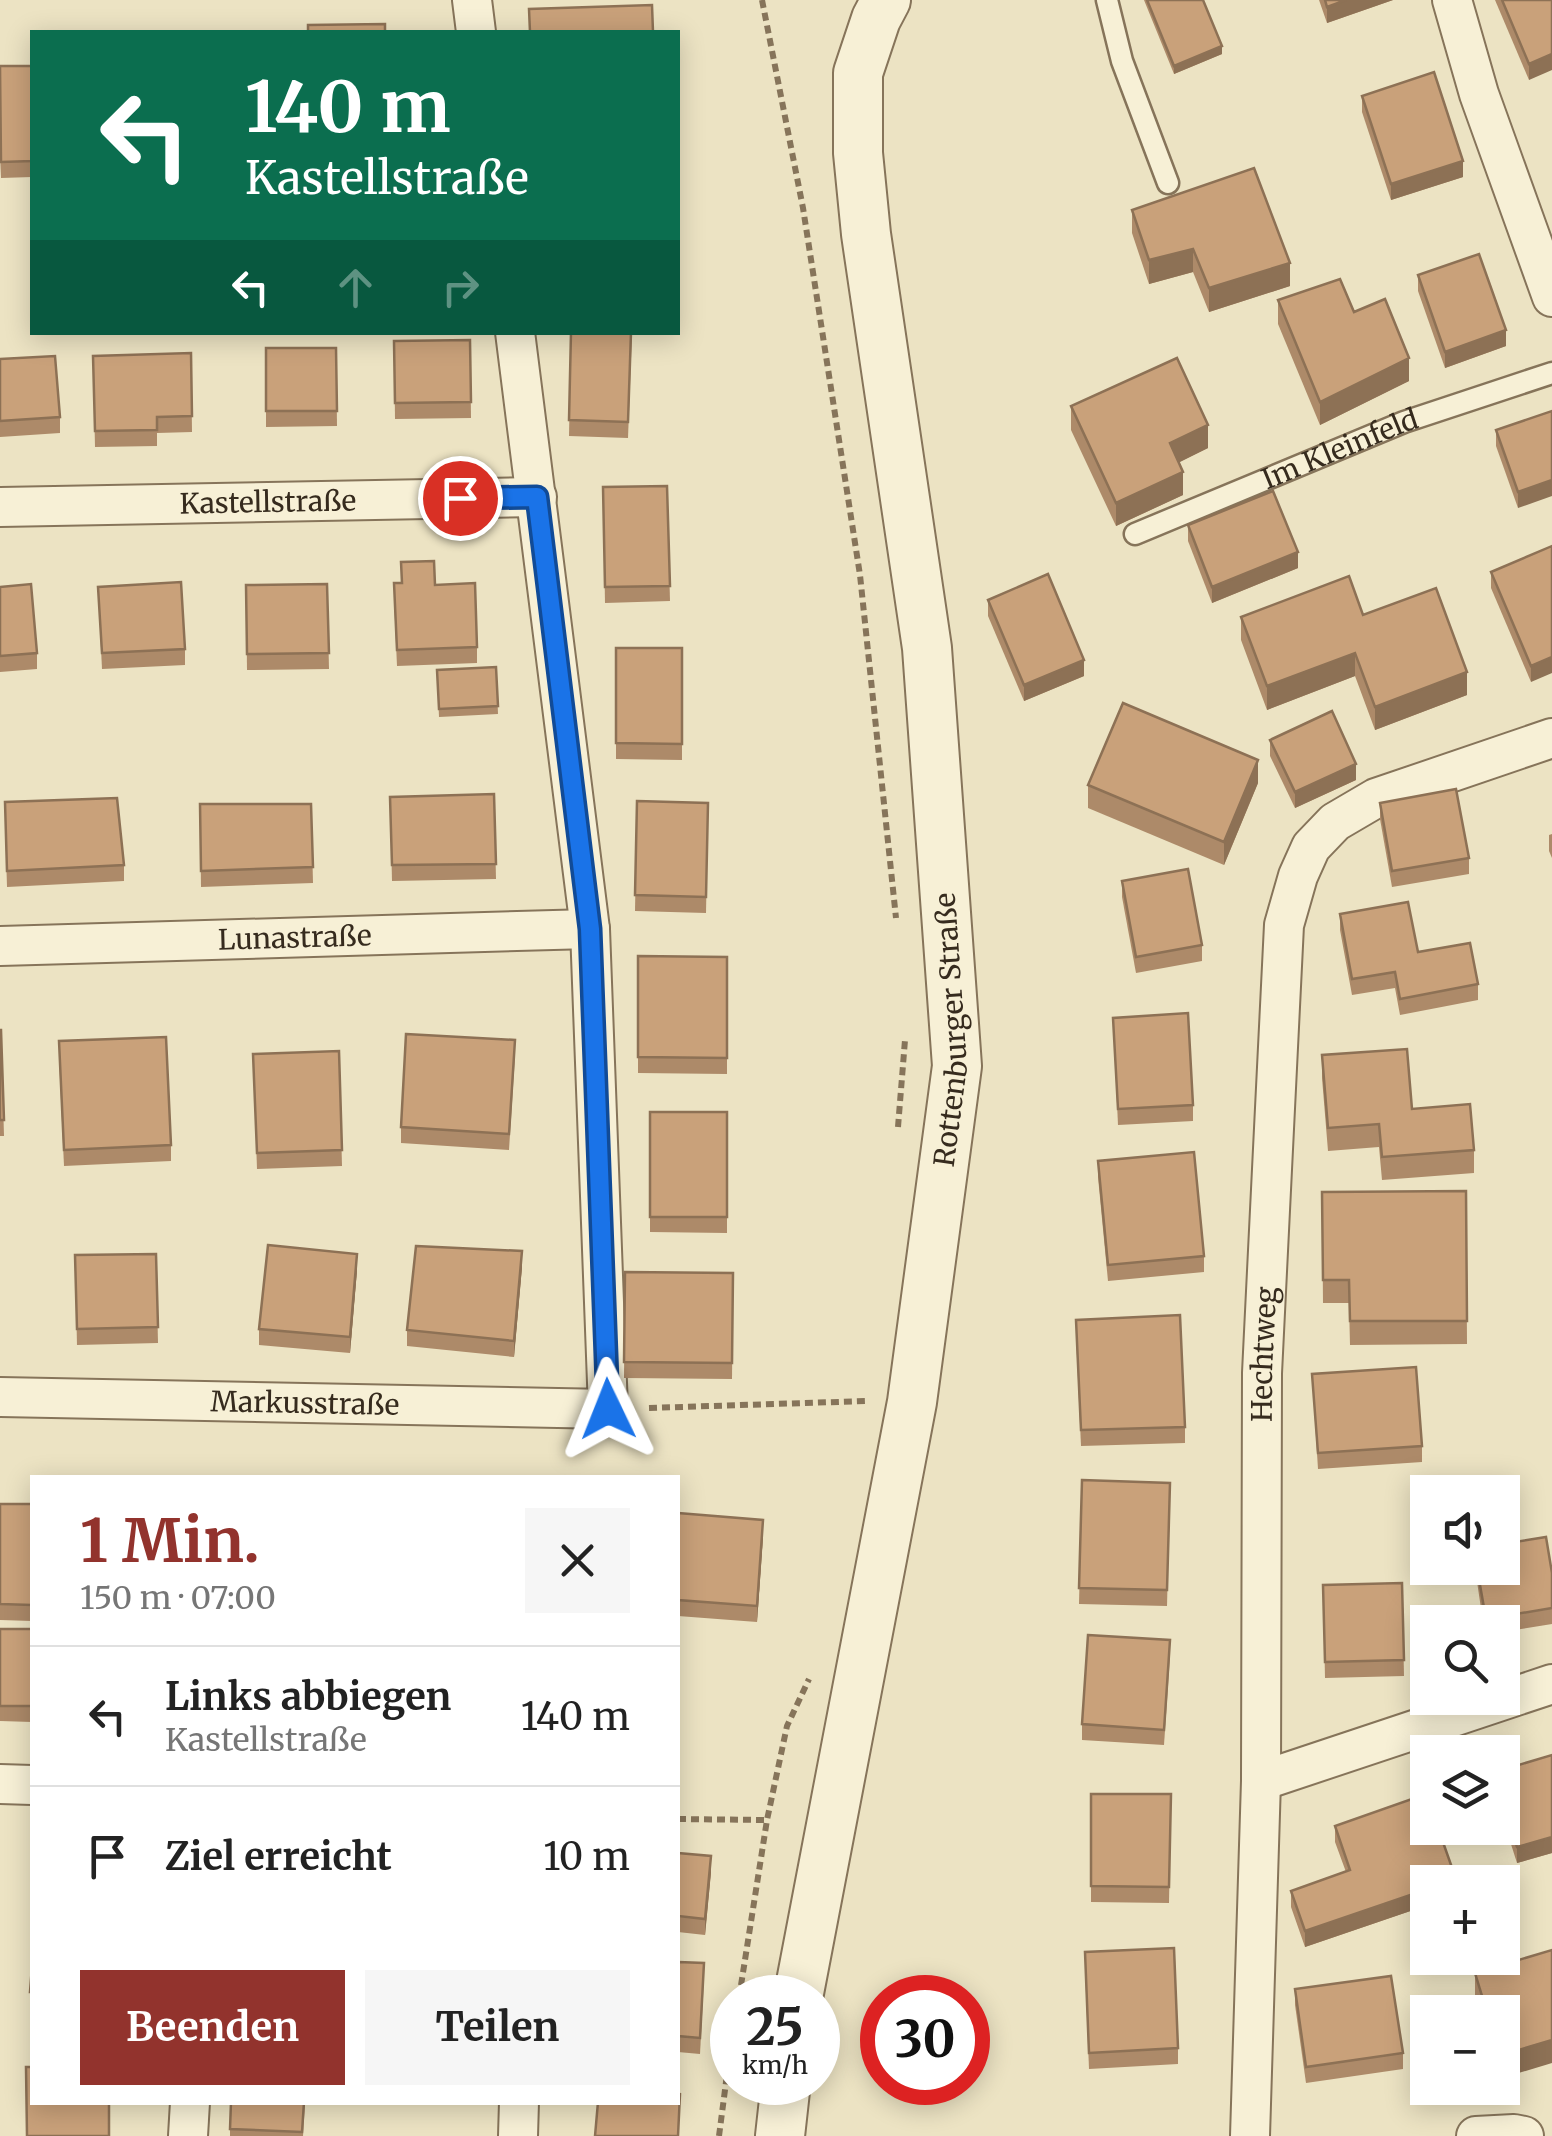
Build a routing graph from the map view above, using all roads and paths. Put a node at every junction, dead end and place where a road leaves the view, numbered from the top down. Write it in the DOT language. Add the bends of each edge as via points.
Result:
graph roads {
  1 [pos="472,0"];
  2 [pos="762,0"];
  3 [pos="886,0"];
  4 [pos="1107,0"];
  5 [pos="1452,0"];
  6 [pos="476,30"];
  7 [pos="1168,183"];
  8 [pos="1552,297"];
  9 [pos="516,335"];
  10 [pos="1552,372"];
  11 [pos="537,497"];
  12 [pos="0,507"];
  13 [pos="1135,534"];
  14 [pos="1552,738"];
  15 [pos="896,919"];
  16 [pos="590,929"];
  17 [pos="0,946"];
  18 [pos="906,1033"];
  19 [pos="898,1130"];
  20 [pos="0,1397"];
  21 [pos="912,1402"];
  22 [pos="608,1409"];
  23 [pos="815,1666"];
  24 [pos="1552,1684"];
  25 [pos="1261,1781"];
  26 [pos="0,1784"];
  27 [pos="30,1786"];
  28 [pos="680,1819"];
  29 [pos="767,1820"];
  30 [pos="743,1975"];
  31 [pos="802,1975"];
  32 [pos="190,2105"];
  33 [pos="519,2105"];
  34 [pos="723,2105"];
  35 [pos="783,2105"];
  36 [pos="188,2136"];
  37 [pos="518,2136"];
  38 [pos="719,2136"];
  39 [pos="780,2136"];
  40 [pos="1250,2136"];
  41 [pos="1476,2136"];
  42 [pos="1524,2136"];
  1 -- 6 [label="street"];
  2 -- 15 [label="path" via="804,208 860,575"];
  3 -- 21 [label="street, Rottenburger Straße" via="858,73 858,153 928,648 957,1066"];
  4 -- 7 [label="lane" via="1122,61"];
  5 -- 8 [label="street"];
  9 -- 11 [label="street"];
  10 -- 13 [label="lane, Im Kleinfeld" via="1404,422"];
  11 -- 12 [label="street, Kastellstraße"];
  11 -- 16 [label="street"];
  14 -- 25 [label="street, Hechtweg" via="1376,798 1335,822 1311,847 1284,925 1262,1373"];
  16 -- 17 [label="street, Lunastraße"];
  16 -- 22 [label="street"];
  18 -- 19 [label="path"];
  20 -- 22 [label="street, Markusstraße"];
  21 -- 22 [label="path"];
  21 -- 31 [label="street, Rottenburger Straße"];
  23 -- 29 [label="path" via="787,1726"];
  24 -- 25 [label="street"];
  25 -- 40 [label="street, Hechtweg"];
  26 -- 27 [label="street"];
  28 -- 29 [label="path"];
  29 -- 30 [label="path"];
  32 -- 36 [label="street"];
  33 -- 37 [label="street"];
  34 -- 38 [label="path"];
  35 -- 39 [label="street"];
  41 -- 42 [label="street"];
}
